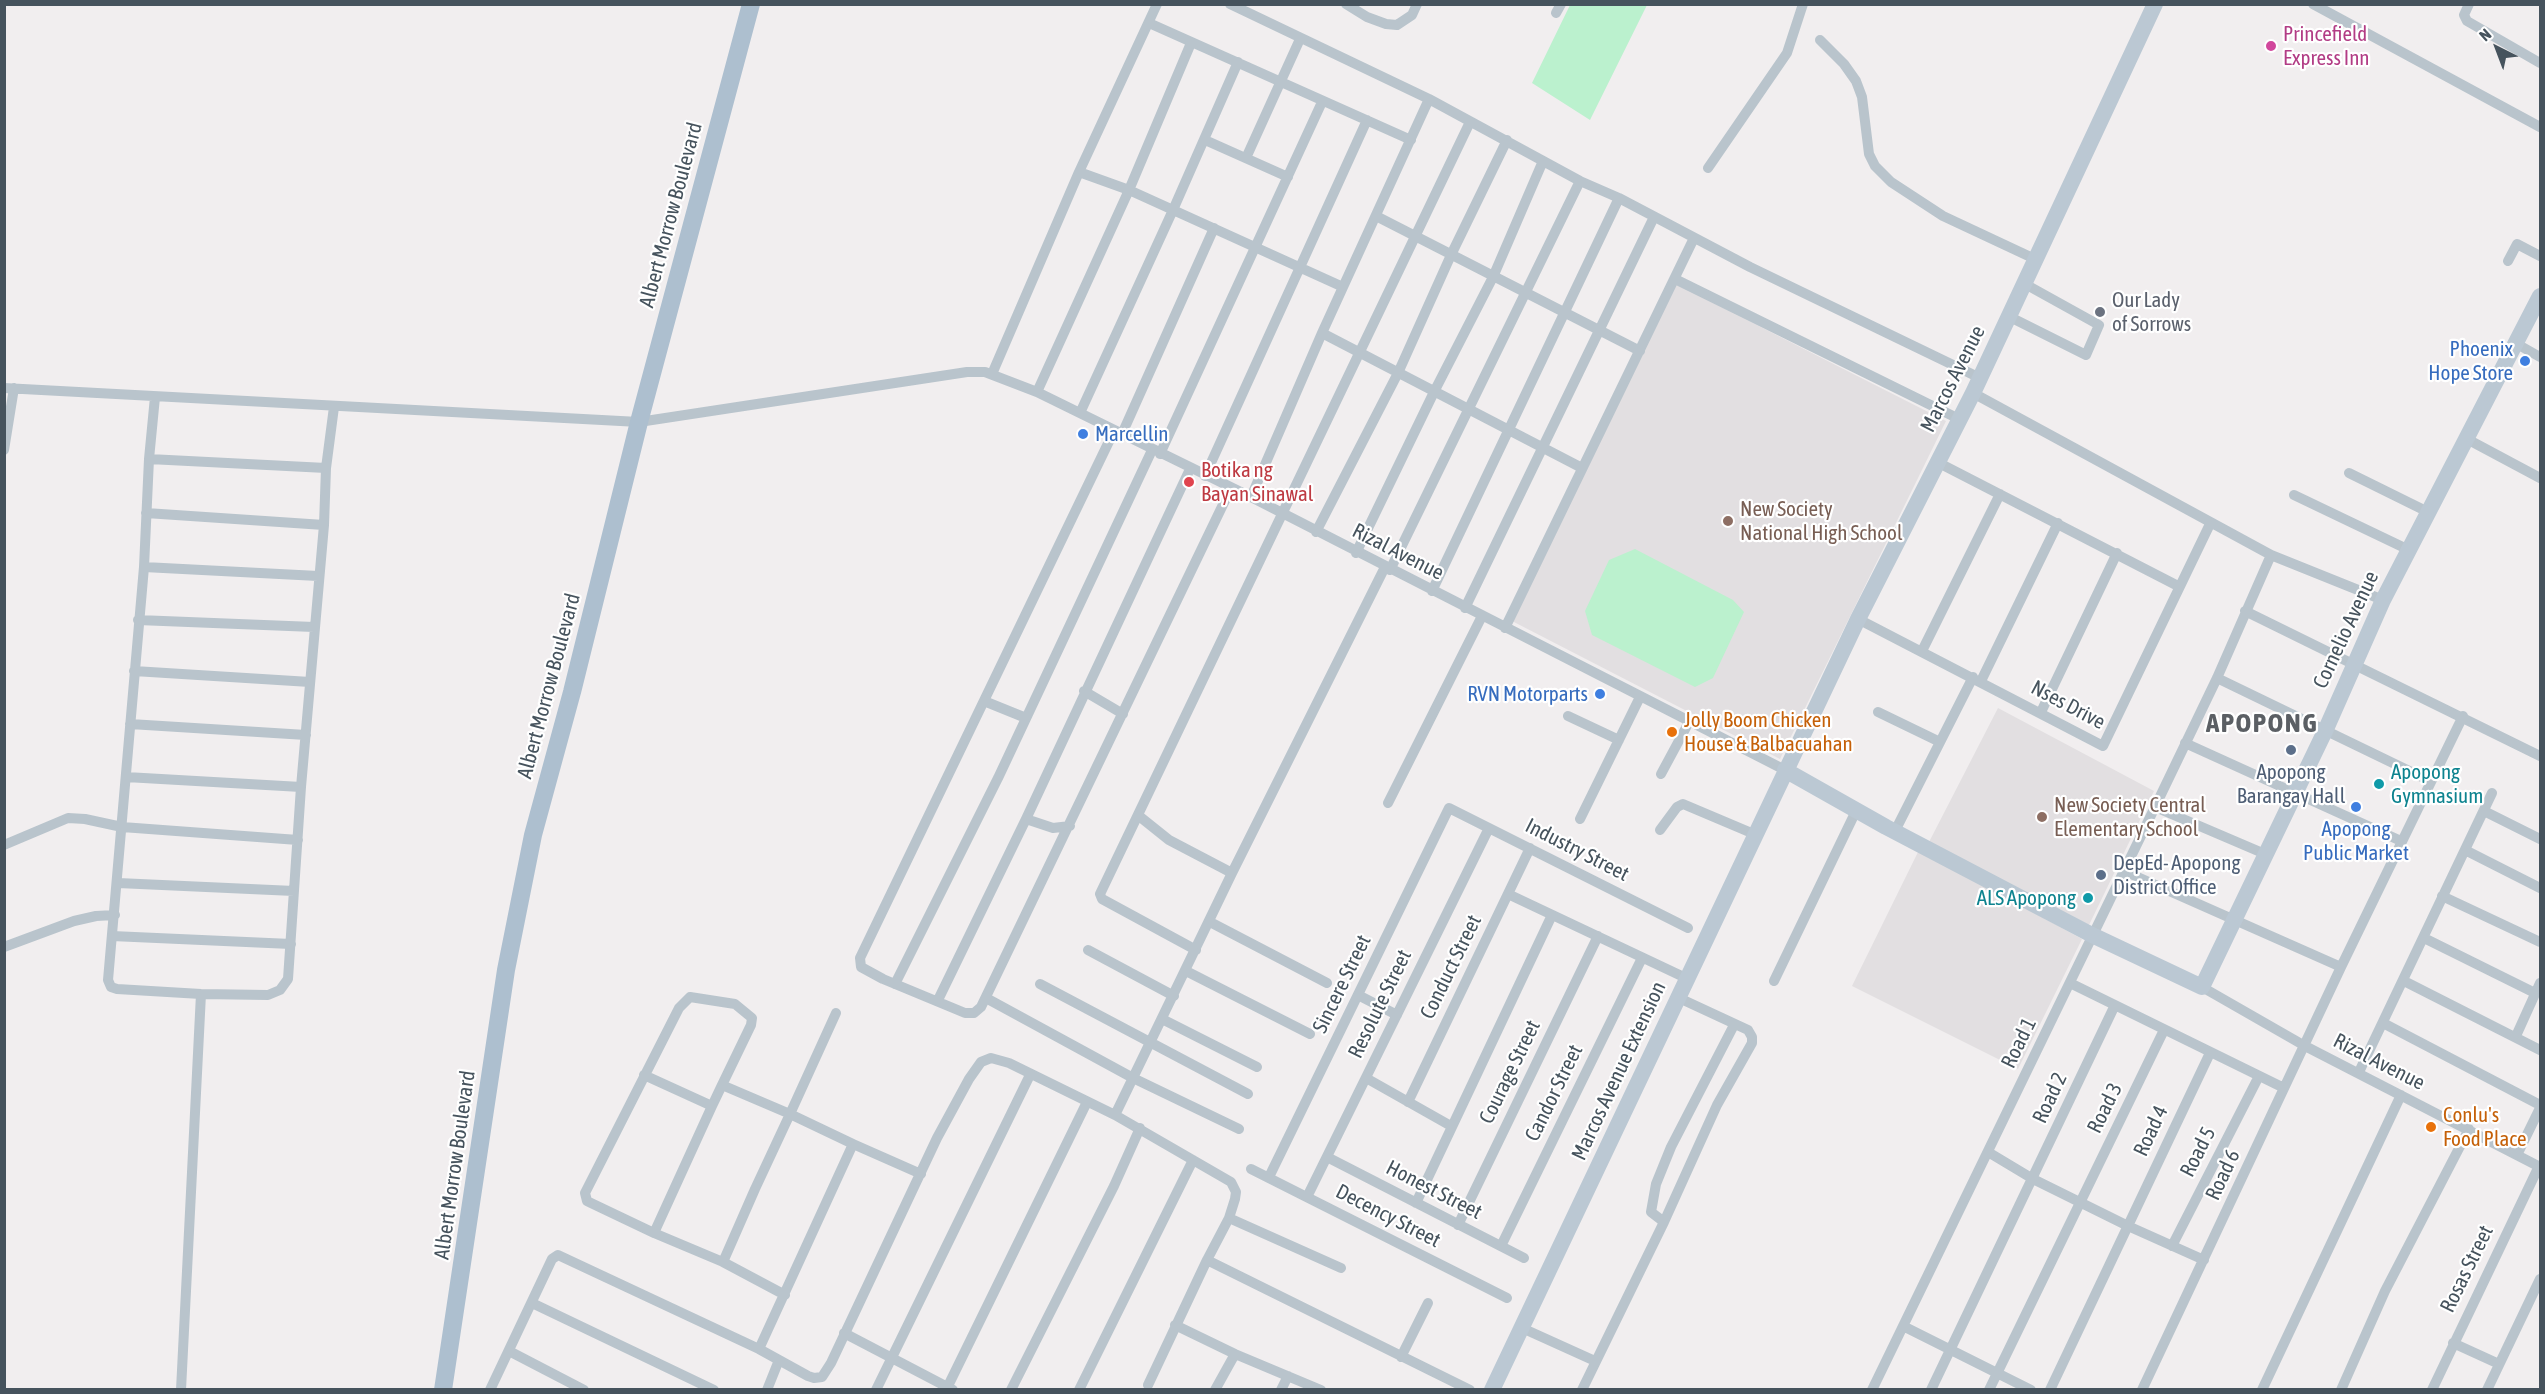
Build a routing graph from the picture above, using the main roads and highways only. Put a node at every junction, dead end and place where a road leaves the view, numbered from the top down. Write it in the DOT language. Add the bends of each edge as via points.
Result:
graph roads {
  1 [pos="751,4"];
  2 [pos="443,1389"];
  1 -- 2 [label="main road, Albert Morrow Boulevard" via="533,835 506,970"];
}
